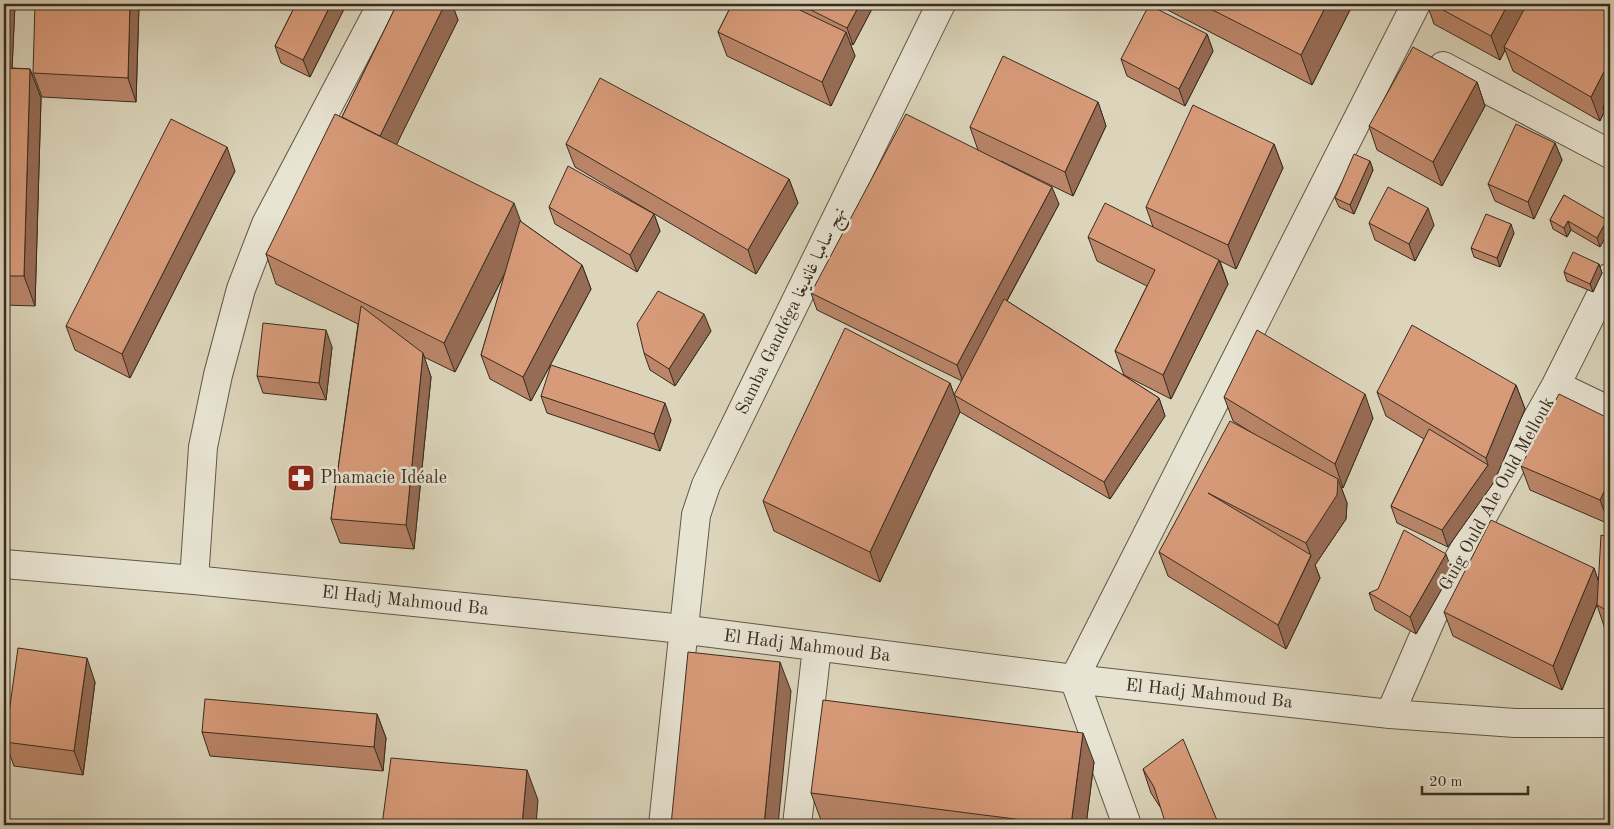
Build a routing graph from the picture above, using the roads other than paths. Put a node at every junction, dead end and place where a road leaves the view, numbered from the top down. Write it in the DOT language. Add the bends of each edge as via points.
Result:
graph roads {
  1 [pos="382,4"];
  2 [pos="941,4"];
  3 [pos="1416,4"];
  4 [pos="1397,42"];
  5 [pos="1610,154"];
  6 [pos="1610,277"];
  7 [pos="1556,385"];
  8 [pos="1610,412"];
  9 [pos="4,564"];
  10 [pos="194,580"];
  11 [pos="685,630"];
  12 [pos="817,647"];
  13 [pos="1074,679"];
  14 [pos="1390,714"];
  15 [pos="1610,723"];
  16 [pos="663,825"];
  17 [pos="796,825"];
  18 [pos="1127,825"];
  1 -- 10 [label="street" via="266,224 241,288 203,446"];
  2 -- 11 [label="street, Samba Gandéga نهج سامبا غانديغا" via="706,485 696,515"];
  3 -- 4 [label="street"];
  4 -- 5 [label="street"];
  4 -- 13 [label="street"];
  6 -- 7 [label="street, Guig Ould Ale Ould Mellouk"];
  7 -- 8 [label="street"];
  7 -- 14 [label="street, Guig Ould Ale Ould Mellouk" via="1452,571"];
  9 -- 10 [label="street, El Hadj Mahmoud Ba"];
  10 -- 11 [label="street, El Hadj Mahmoud Ba"];
  11 -- 12 [label="street, El Hadj Mahmoud Ba"];
  11 -- 16 [label="street, Samba Gandéga نهج سامبا غانديغا"];
  12 -- 13 [label="street, El Hadj Mahmoud Ba"];
  12 -- 17 [label="street"];
  13 -- 14 [label="street, El Hadj Mahmoud Ba"];
  13 -- 18 [label="street"];
  14 -- 15 [label="street, El Hadj Mahmoud Ba" via="1515,723"];
}
